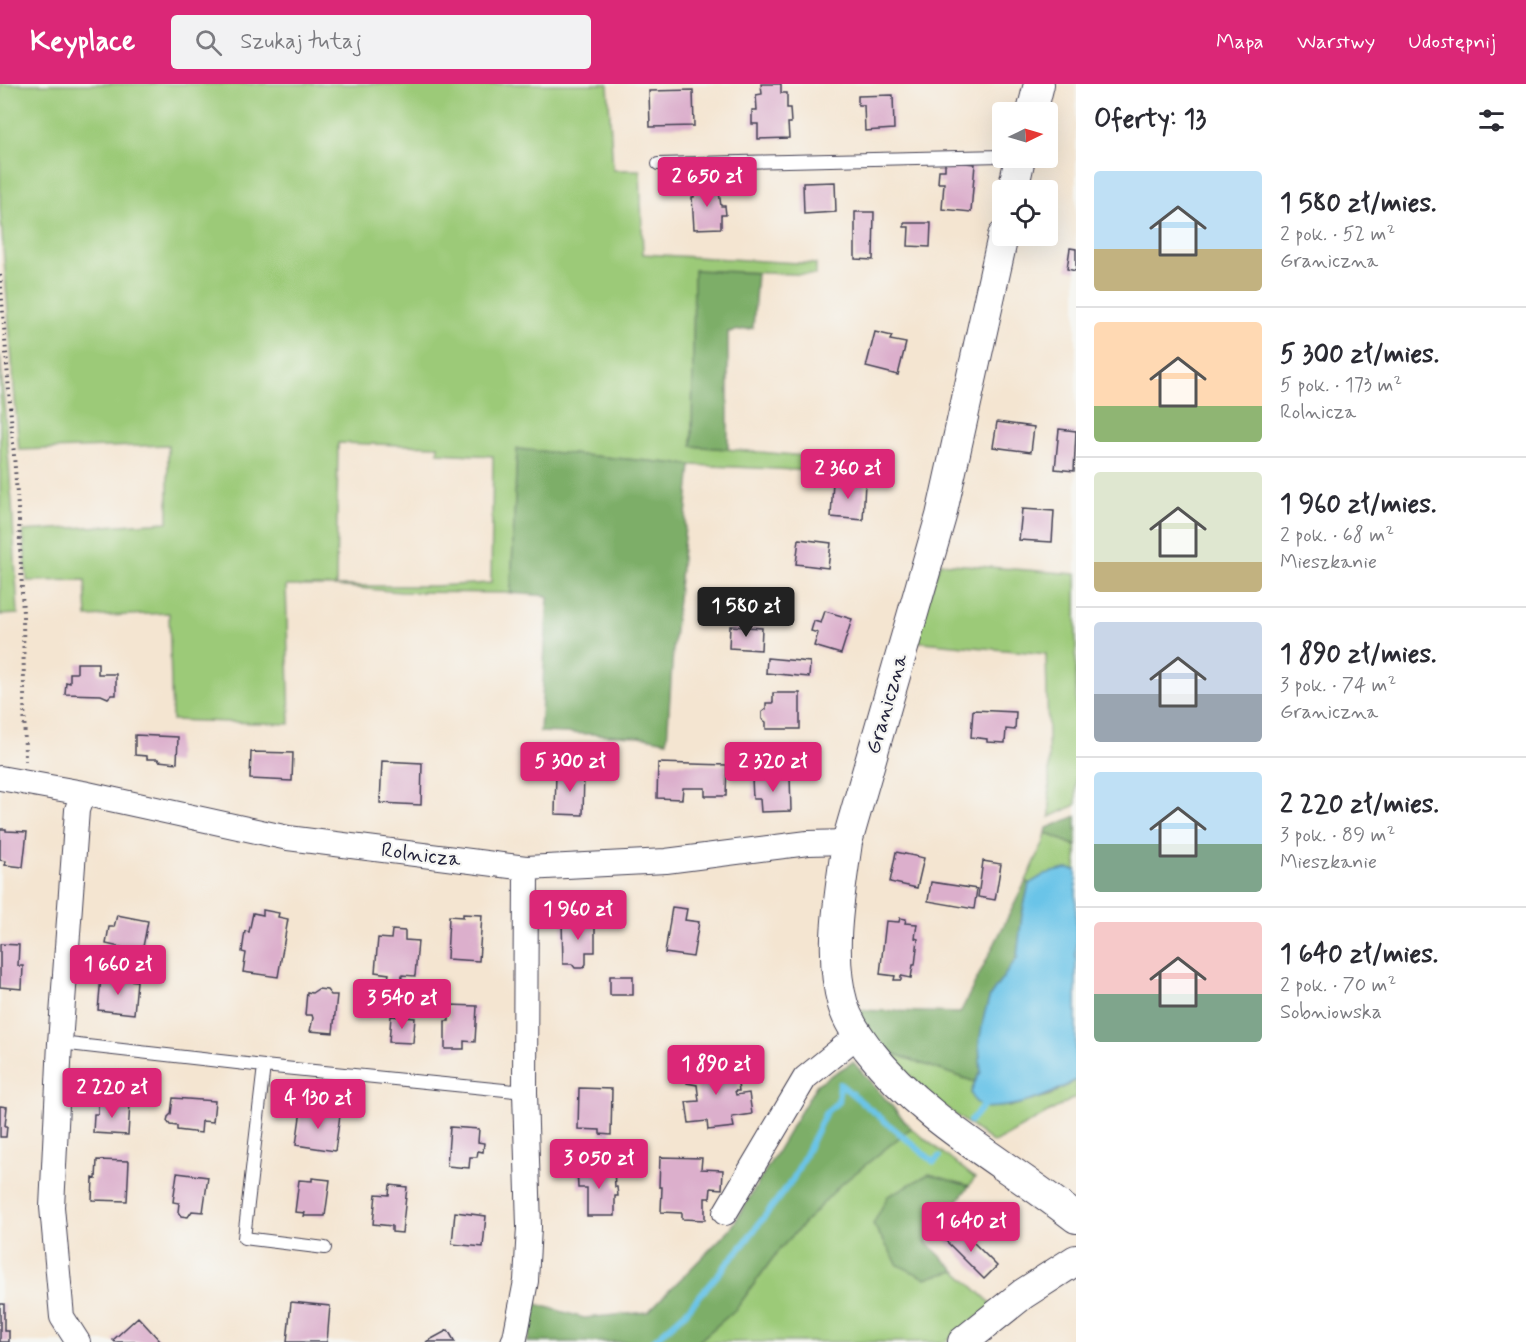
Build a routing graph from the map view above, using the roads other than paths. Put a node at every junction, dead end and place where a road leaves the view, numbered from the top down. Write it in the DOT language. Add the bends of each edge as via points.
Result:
graph roads {
  1 [pos="1039,84"];
  2 [pos="1034,102"];
  3 [pos="992,156"];
  4 [pos="658,164"];
  5 [pos="1001,246"];
  6 [pos="0,778"];
  7 [pos="83,793"];
  8 [pos="846,842"];
  9 [pos="526,868"];
  10 [pos="858,1035"];
  11 [pos="60,1043"];
  12 [pos="264,1066"];
  13 [pos="525,1092"];
  14 [pos="725,1213"];
  15 [pos="1076,1218"];
  16 [pos="325,1248"];
  17 [pos="1076,1260"];
  18 [pos="78,1342"];
  19 [pos="513,1342"];
  20 [pos="963,1342"];
  1 -- 2 [label="street"];
  3 -- 4 [label="lane"];
  5 -- 8 [label="street, Graniczna" via="941,516"];
  6 -- 7 [label="street, Rolnicza"];
  7 -- 9 [label="street, Rolnicza" via="288,838"];
  7 -- 11 [label="street" via="77,810"];
  8 -- 9 [label="street, Rolnicza" via="666,861"];
  8 -- 10 [label="street, Graniczna" via="837,963 843,1006"];
  9 -- 13 [label="street"];
  10 -- 14 [label="street" via="805,1078"];
  10 -- 15 [label="street, Graniczna" via="917,1101"];
  11 -- 12 [label="lane"];
  11 -- 18 [label="street" via="52,1207 62,1317"];
  12 -- 13 [label="lane"];
  12 -- 16 [label="lane" via="244,1238"];
  13 -- 19 [label="street" via="529,1227 526,1281"];
  17 -- 20 [label="street" via="1023,1294"];
}
